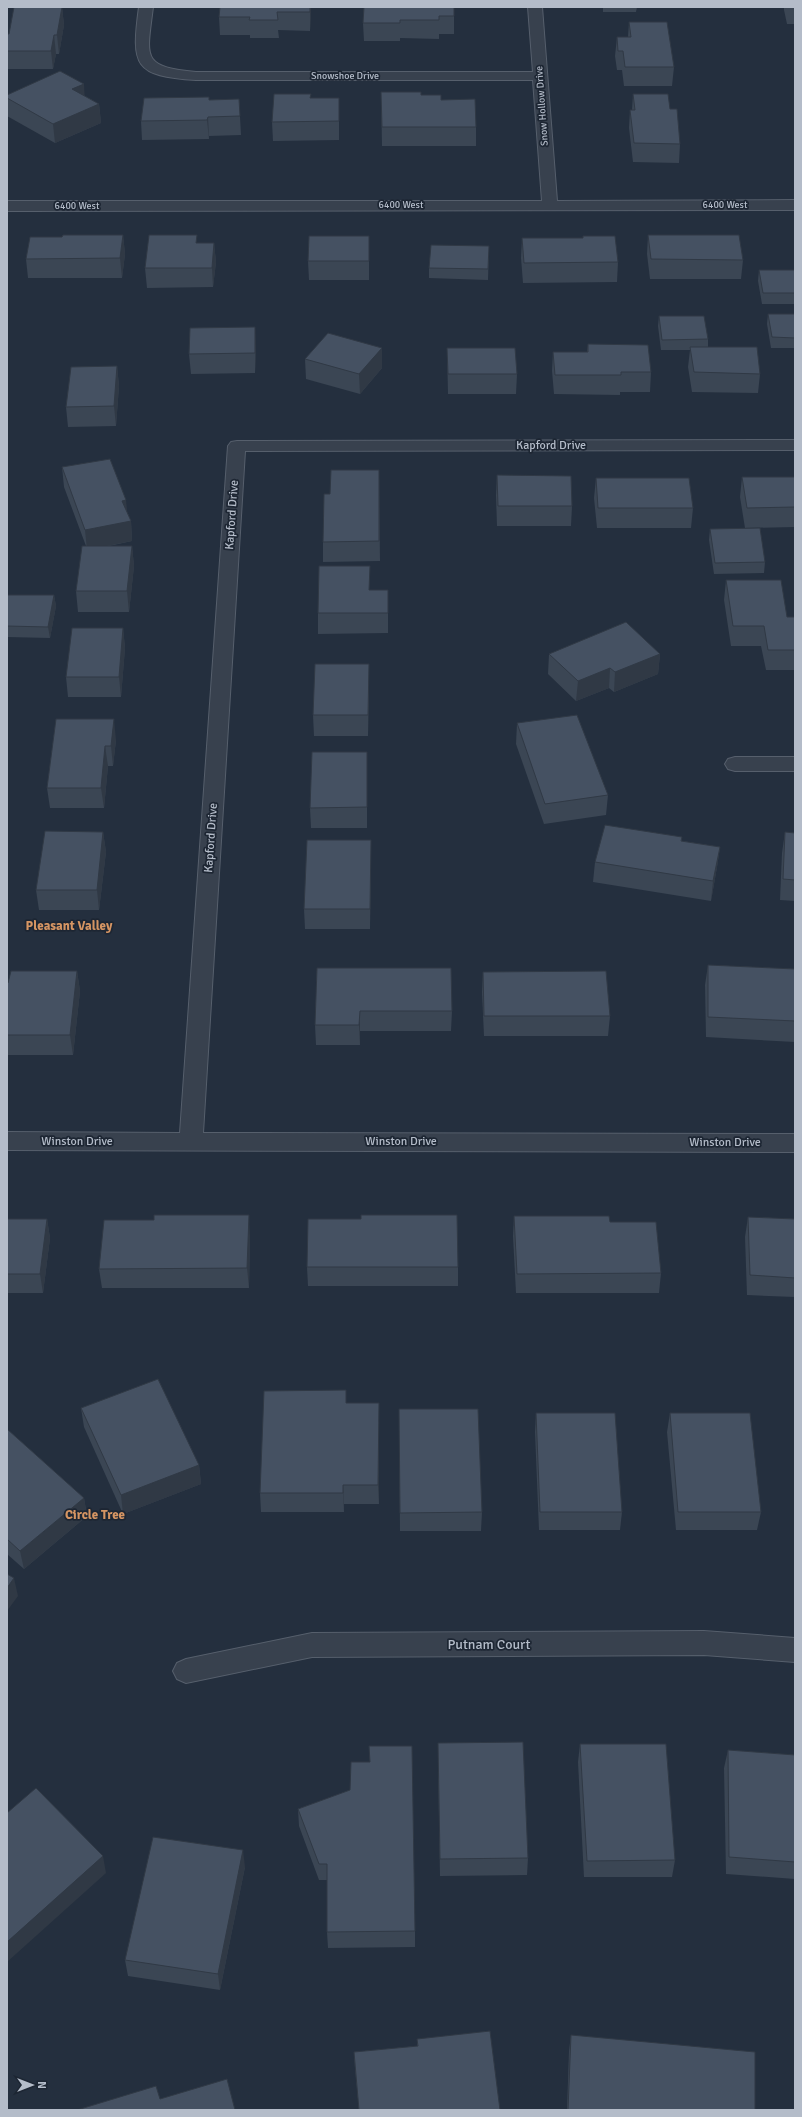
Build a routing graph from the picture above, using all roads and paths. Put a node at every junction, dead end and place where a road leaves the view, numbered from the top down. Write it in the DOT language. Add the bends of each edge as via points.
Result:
graph roads {
  1 [pos="146,7"];
  2 [pos="535,7"];
  3 [pos="540,76"];
  4 [pos="550,205"];
  5 [pos="795,205"];
  6 [pos="7,206"];
  7 [pos="795,445"];
  8 [pos="735,764"];
  9 [pos="795,764"];
  10 [pos="7,1141"];
  11 [pos="191,1141"];
  12 [pos="795,1143"];
  13 [pos="795,1650"];
  14 [pos="186,1671"];
  1 -- 3 [label="street, Snowshoe Drive" via="141,51 144,63 150,68 171,74"];
  2 -- 3 [label="street, Snow Hollow Drive"];
  3 -- 4 [label="street, Snow Hollow Drive"];
  4 -- 5 [label="street, 6400 West"];
  4 -- 6 [label="street, 6400 West"];
  7 -- 11 [label="street, Kapford Drive" via="236,446"];
  8 -- 9 [label="street"];
  10 -- 11 [label="street, Winston Drive"];
  11 -- 12 [label="street, Winston Drive"];
  13 -- 14 [label="street, Putnam Court" via="704,1643 312,1645"];
}
